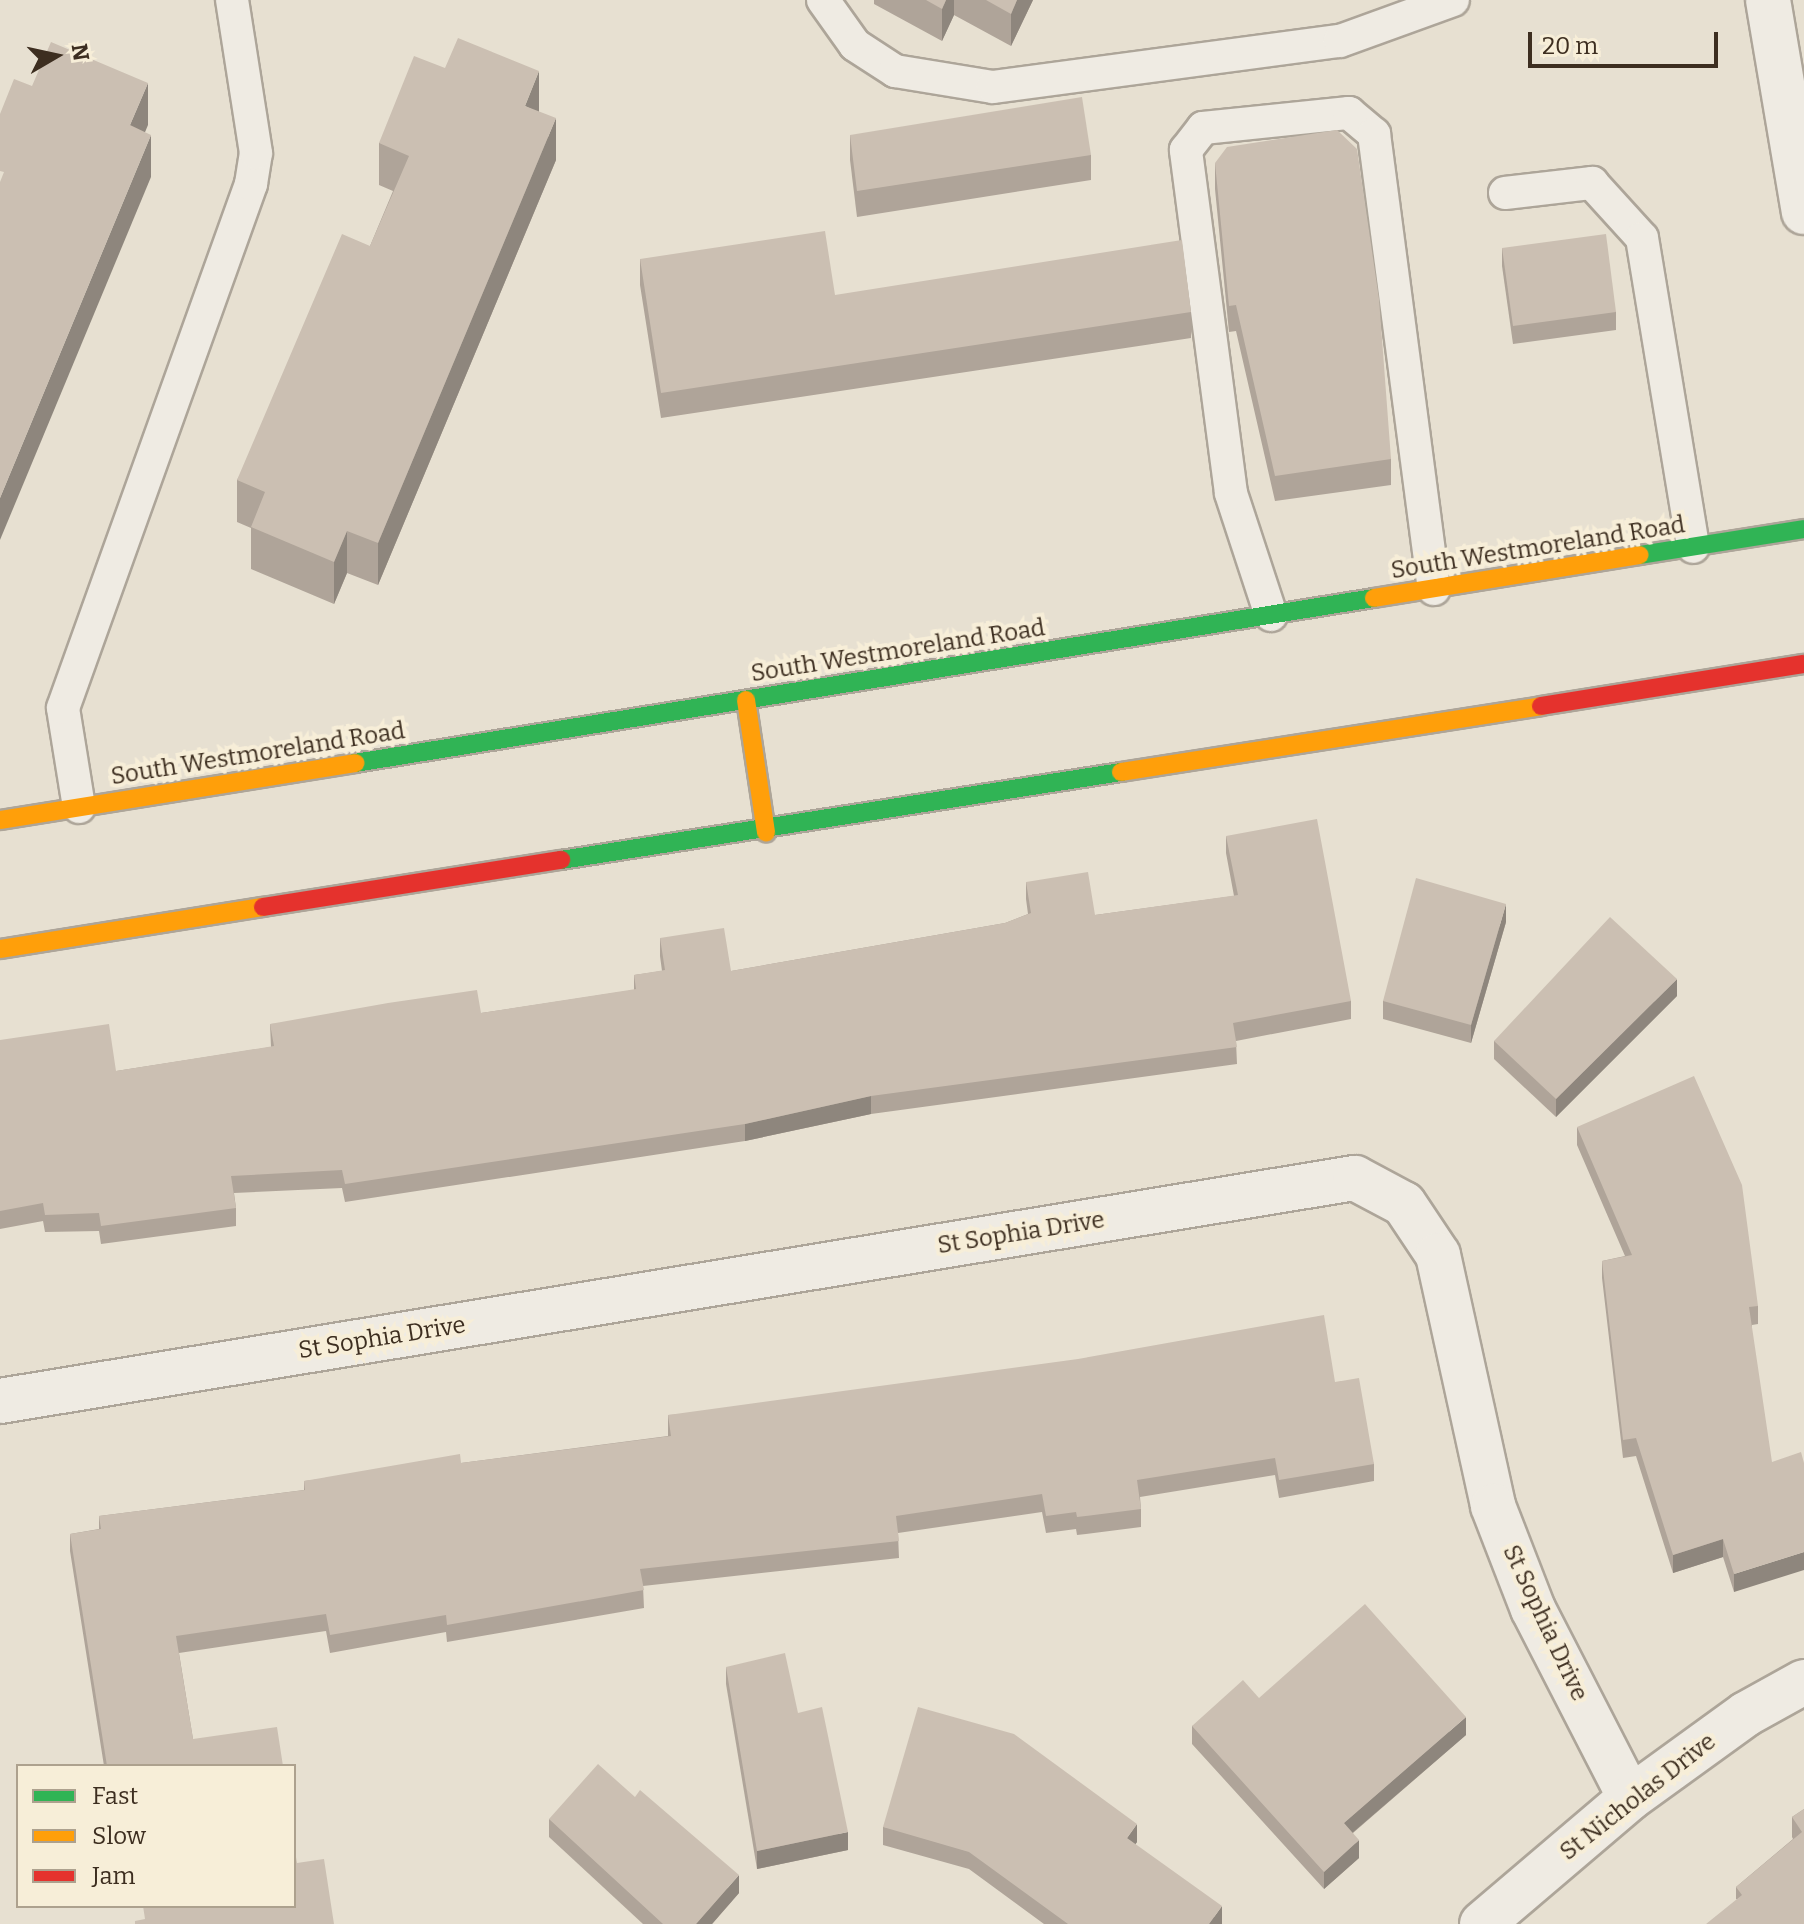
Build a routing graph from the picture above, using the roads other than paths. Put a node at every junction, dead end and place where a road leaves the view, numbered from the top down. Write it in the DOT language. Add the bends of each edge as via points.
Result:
graph roads {
  1 [pos="232,0"];
  2 [pos="823,0"];
  3 [pos="1453,0"];
  4 [pos="1768,0"];
  5 [pos="1505,193"];
  6 [pos="1804,212"];
  7 [pos="1804,529"];
  8 [pos="1693,547"];
  9 [pos="1434,589"];
  10 [pos="1271,615"];
  11 [pos="1804,664"];
  12 [pos="746,700"];
  13 [pos="79,807"];
  14 [pos="0,820"];
  15 [pos="766,832"];
  16 [pos="0,949"];
  17 [pos="0,1401"];
  18 [pos="1804,1682"];
  19 [pos="1630,1798"];
  20 [pos="1482,1924"];
  1 -- 13 [label="lane" via="256,153 251,184 63,708"];
  2 -- 3 [label="lane" via="855,45 895,71 993,87 1340,41"];
  4 -- 6 [label="street"];
  5 -- 8 [label="lane" via="1592,183 1642,238"];
  7 -- 8 [label="main road, South Westmoreland Road"];
  8 -- 9 [label="main road, South Westmoreland Road"];
  9 -- 10 [label="main road, South Westmoreland Road"];
  9 -- 10 [label="lane" via="1374,134 1349,113 1203,128 1186,150 1231,493"];
  10 -- 12 [label="main road, South Westmoreland Road"];
  11 -- 15 [label="main road"];
  12 -- 13 [label="main road, South Westmoreland Road"];
  12 -- 15 [label="main road"];
  13 -- 14 [label="main road, South Westmoreland Road"];
  15 -- 16 [label="main road"];
  17 -- 19 [label="street, St Sophia Drive" via="1355,1178 1404,1204 1438,1255 1493,1506 1533,1609"];
  18 -- 19 [label="street, St Nicholas Drive" via="1746,1714"];
  19 -- 20 [label="street, St Nicholas Drive"];
}
